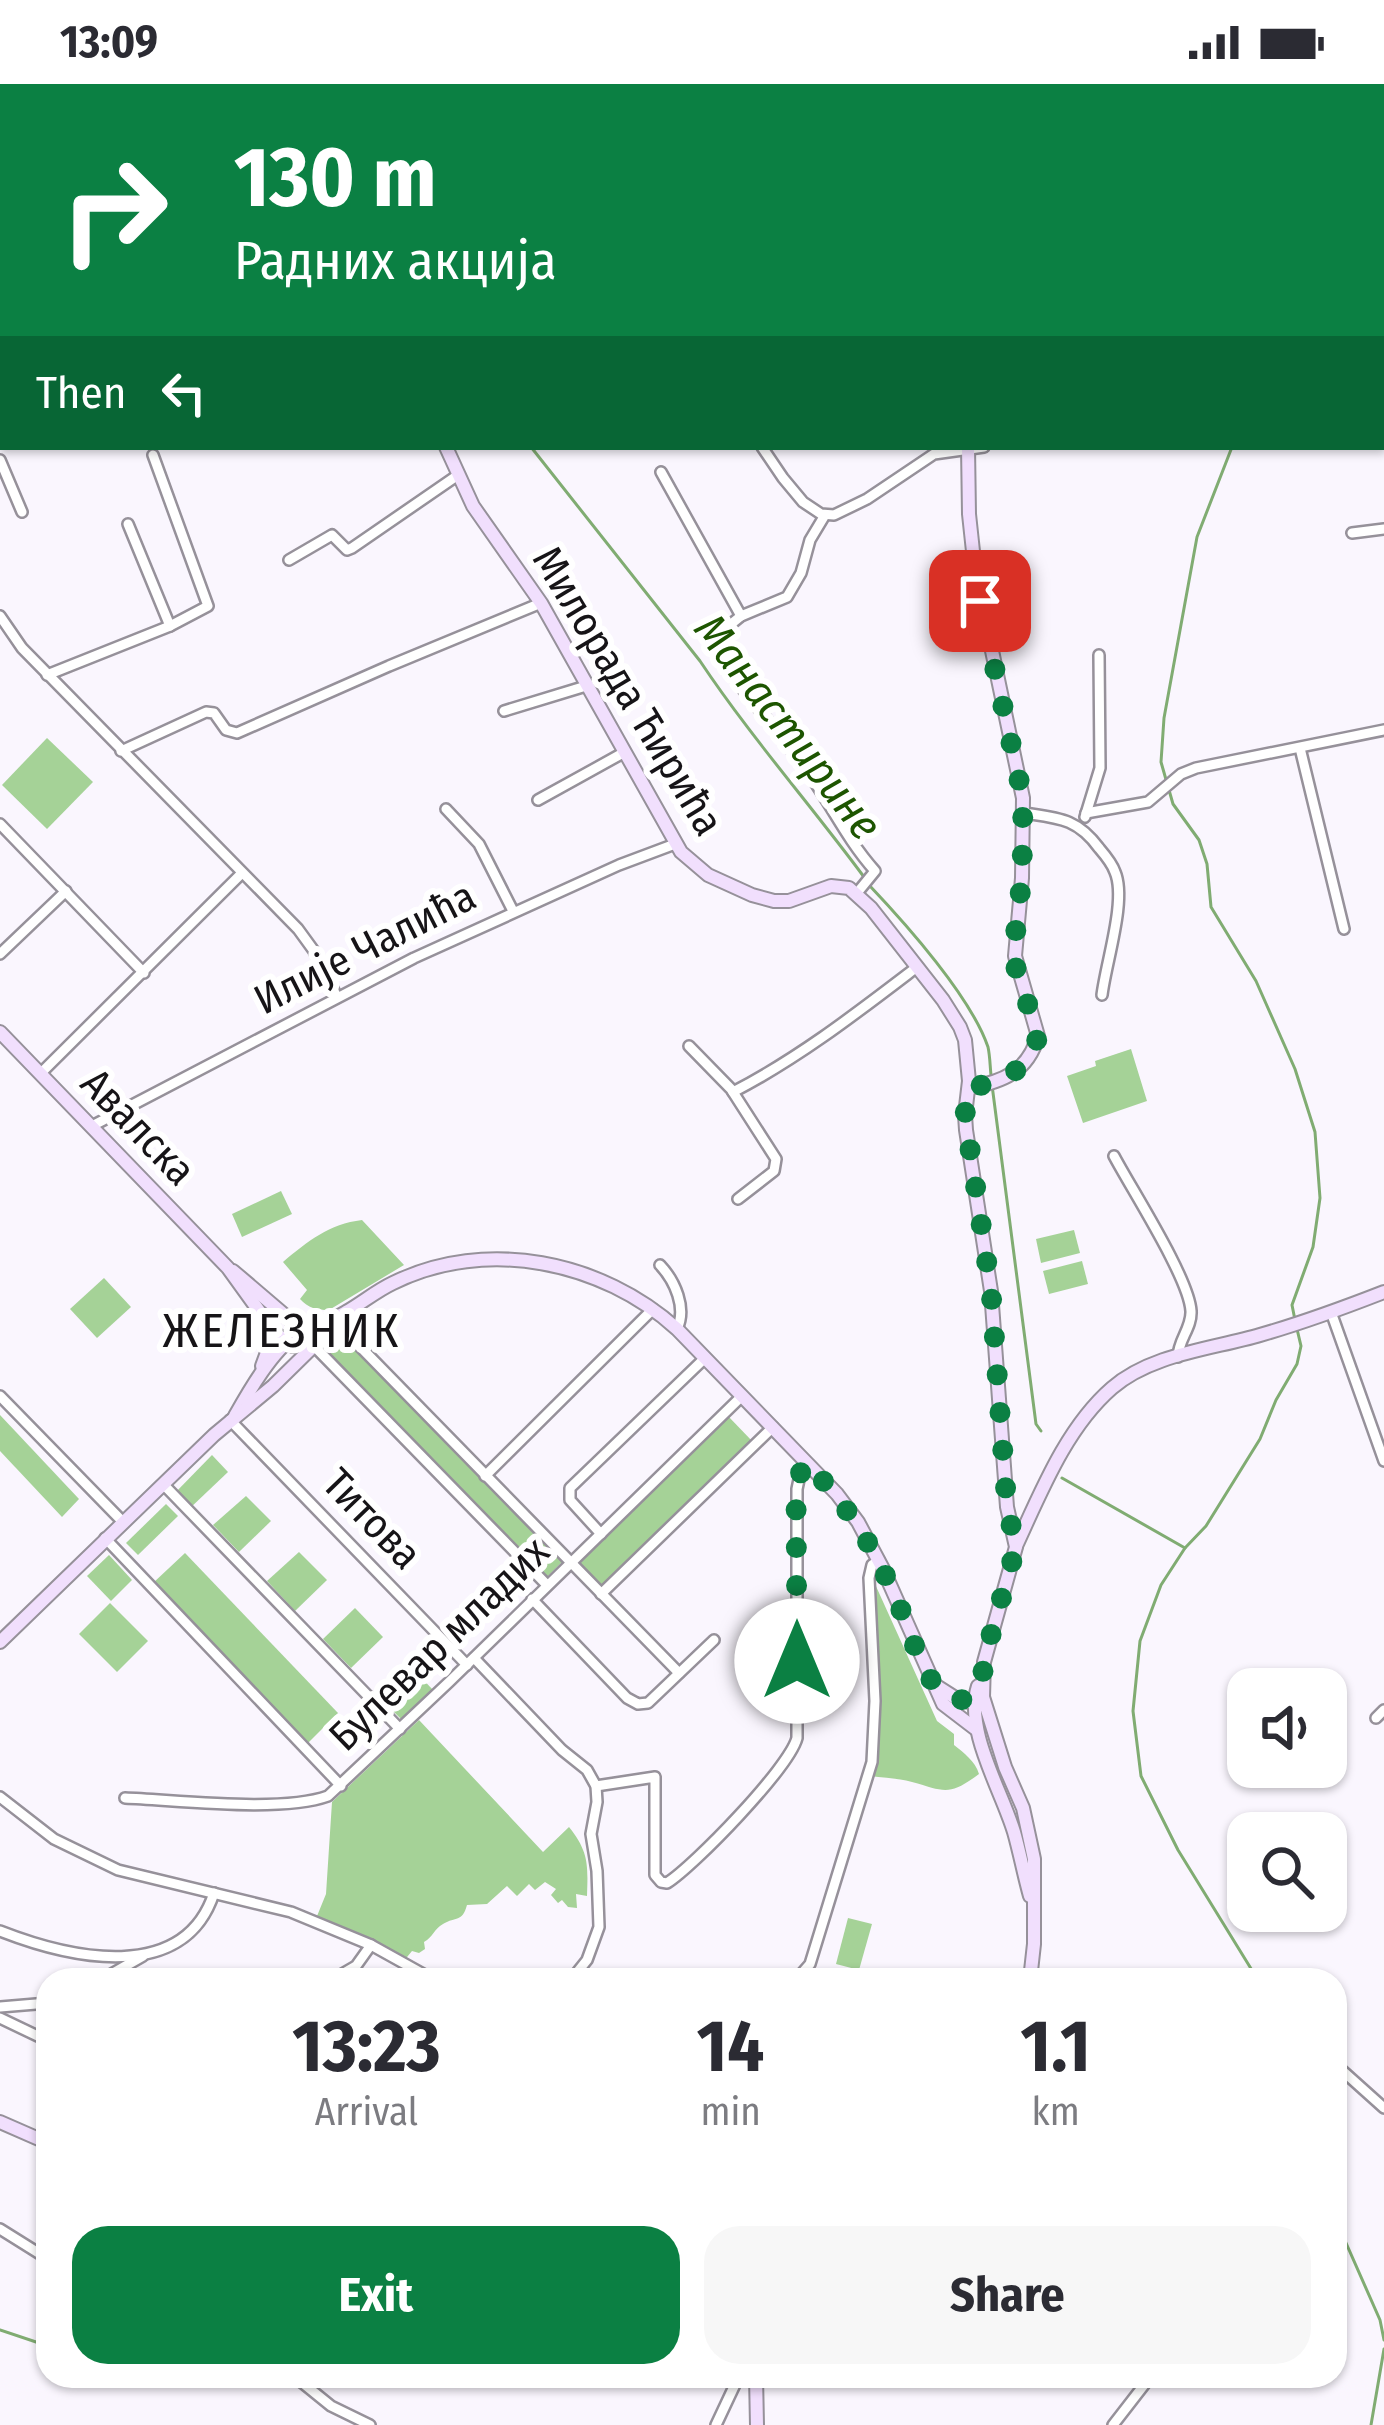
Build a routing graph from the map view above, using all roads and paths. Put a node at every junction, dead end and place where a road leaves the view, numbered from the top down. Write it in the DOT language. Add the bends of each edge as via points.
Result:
graph roads {
  1 [pos="447,450"];
  2 [pos="764,450"];
  3 [pos="933,450"];
  4 [pos="968,450"];
  5 [pos="153,455"];
  6 [pos="0,460"];
  7 [pos="661,472"];
  8 [pos="458,475"];
  9 [pos="22,512"];
  10 [pos="825,515"];
  11 [pos="128,524"];
  12 [pos="1384,529"];
  13 [pos="1352,533"];
  14 [pos="289,560"];
  15 [pos="541,604"];
  16 [pos="0,616"];
  17 [pos="741,616"];
  18 [pos="170,626"];
  19 [pos="11,634"];
  20 [pos="0,643"];
  21 [pos="1100,655"];
  22 [pos="47,674"];
  23 [pos="586,686"];
  24 [pos="503,711"];
  25 [pos="1384,730"];
  26 [pos="1300,748"];
  27 [pos="121,752"];
  28 [pos="623,753"];
  29 [pos="538,800"];
  30 [pos="446,809"];
  31 [pos="1024,812"];
  32 [pos="1086,814"];
  33 [pos="0,824"];
  34 [pos="1079,827"];
  35 [pos="675,844"];
  36 [pos="242,873"];
  37 [pos="859,890"];
  38 [pos="66,891"];
  39 [pos="513,911"];
  40 [pos="1344,929"];
  41 [pos="4,950"];
  42 [pos="916,967"];
  43 [pos="144,973"];
  44 [pos="1102,995"];
  45 [pos="337,997"];
  46 [pos="0,1032"];
  47 [pos="689,1046"];
  48 [pos="40,1073"];
  49 [pos="968,1088"];
  50 [pos="733,1092"];
  51 [pos="92,1126"];
  52 [pos="1114,1156"];
  53 [pos="738,1199"];
  54 [pos="660,1265"];
  55 [pos="228,1268"];
  56 [pos="1384,1292"];
  57 [pos="653,1309"];
  58 [pos="259,1310"];
  59 [pos="1331,1312"];
  60 [pos="339,1319"];
  61 [pos="677,1329"];
  62 [pos="304,1330"];
  63 [pos="286,1343"];
  64 [pos="313,1347"];
  65 [pos="1178,1357"];
  66 [pos="705,1358"];
  67 [pos="257,1380"];
  68 [pos="0,1396"];
  69 [pos="742,1396"];
  70 [pos="232,1418"];
  71 [pos="772,1427"];
  72 [pos="1384,1461"];
  73 [pos="806,1462"];
  74 [pos="484,1476"];
  75 [pos="163,1484"];
  76 [pos="122,1521"];
  77 [pos="601,1534"];
  78 [pos="105,1538"];
  79 [pos="1016,1547"];
  80 [pos="879,1561"];
  81 [pos="570,1563"];
  82 [pos="547,1585"];
  83 [pos="602,1594"];
  84 [pos="532,1599"];
  85 [pos="714,1640"];
  86 [pos="0,1642"];
  87 [pos="470,1661"];
  88 [pos="679,1673"];
  89 [pos="976,1707"];
  90 [pos="400,1729"];
  91 [pos="341,1786"];
  92 [pos="596,1786"];
  93 [pos="0,1797"];
  94 [pos="125,1798"];
  95 [pos="214,1893"];
  96 [pos="1034,1909"];
  97 [pos="0,1931"];
  98 [pos="370,1945"];
  99 [pos="142,1956"];
  100 [pos="122,1968"];
  101 [pos="353,1968"];
  102 [pos="412,1968"];
  103 [pos="581,1968"];
  104 [pos="806,1968"];
  105 [pos="1031,1968"];
  106 [pos="36,2004"];
  107 [pos="0,2007"];
  108 [pos="0,2018"];
  109 [pos="36,2035"];
  110 [pos="1347,2075"];
  111 [pos="1384,2108"];
  112 [pos="0,2122"];
  113 [pos="36,2138"];
  114 [pos="0,2229"];
  115 [pos="36,2252"];
  116 [pos="309,2388"];
  117 [pos="734,2388"];
  118 [pos="756,2388"];
  119 [pos="1142,2388"];
  120 [pos="370,2425"];
  121 [pos="716,2425"];
  122 [pos="757,2425"];
  123 [pos="1113,2425"];
  1 -- 8 [label="main road, Милорада Ћирића"];
  2 -- 10 [label="street" via="803,502"];
  3 -- 10 [label="street" via="842,514"];
  4 -- 31 [label="main road" via="975,570"];
  5 -- 18 [label="street" via="208,601"];
  6 -- 9 [label="street"];
  7 -- 17 [label="street"];
  8 -- 14 [label="street" via="352,548 328,536"];
  8 -- 15 [label="main road, Милорада Ћирића"];
  10 -- 17 [label="street" via="788,597"];
  11 -- 18 [label="street"];
  12 -- 13 [label="street"];
  15 -- 23 [label="main road, Милорада Ћирића"];
  15 -- 27 [label="street" via="237,733 206,712"];
  16 -- 19 [label="street"];
  17 -- 37 [label="street" via="711,643 875,871"];
  18 -- 22 [label="street"];
  19 -- 20 [label="street"];
  19 -- 22 [label="street"];
  21 -- 32 [label="street" via="1100,768"];
  22 -- 27 [label="street"];
  23 -- 24 [label="street"];
  23 -- 28 [label="main road, Милорада Ћирића"];
  25 -- 26 [label="street"];
  26 -- 32 [label="street" via="1196,768 1153,799"];
  26 -- 40 [label="street"];
  27 -- 36 [label="street"];
  28 -- 29 [label="street"];
  28 -- 35 [label="main road, Милорада Ћирића"];
  30 -- 39 [label="street" via="479,844"];
  31 -- 34 [label="street"];
  31 -- 49 [label="main road" via="1014,946 1037,1043 1012,1075"];
  32 -- 34 [label="street"];
  33 -- 38 [label="street"];
  34 -- 44 [label="street" via="1118,881"];
  35 -- 37 [label="main road, Милорада Ћирића" via="708,875 766,899 789,901 831,886"];
  35 -- 39 [label="street, Илије Чалића"];
  36 -- 43 [label="street"];
  36 -- 45 [label="street" via="306,939"];
  37 -- 42 [label="main road"];
  38 -- 41 [label="street"];
  38 -- 43 [label="street"];
  39 -- 45 [label="street, Илије Чалића"];
  42 -- 49 [label="main road" via="960,1027"];
  42 -- 50 [label="street"];
  43 -- 48 [label="street"];
  45 -- 51 [label="street, Илије Чалића"];
  46 -- 48 [label="main road, Авалска"];
  47 -- 50 [label="street"];
  48 -- 51 [label="main road, Авалска"];
  49 -- 79 [label="main road" via="966,1130"];
  50 -- 53 [label="street" via="776,1162"];
  51 -- 55 [label="main road, Авалска"];
  52 -- 65 [label="street" via="1190,1303"];
  54 -- 61 [label="street" via="679,1303"];
  55 -- 58 [label="main road, Авалска"];
  55 -- 62 [label="main road, Авалска"];
  56 -- 59 [label="main road"];
  57 -- 60 [label="main road" via="588,1275 495,1260 399,1280"];
  57 -- 61 [label="main road"];
  57 -- 74 [label="street"];
  58 -- 63 [label="main road, Авалска"];
  58 -- 67 [label="main road" via="269,1347"];
  59 -- 65 [label="main road"];
  59 -- 72 [label="street"];
  60 -- 62 [label="main road"];
  60 -- 64 [label="main road"];
  60 -- 74 [label="street"];
  61 -- 66 [label="main road"];
  62 -- 63 [label="main road"];
  62 -- 64 [label="main road, Авалска"];
  63 -- 64 [label="main road"];
  63 -- 67 [label="main road"];
  64 -- 70 [label="main road"];
  64 -- 82 [label="street"];
  65 -- 79 [label="main road" via="1126,1377 1095,1406"];
  66 -- 69 [label="main road"];
  66 -- 77 [label="street" via="570,1488 570,1500"];
  67 -- 70 [label="main road"];
  68 -- 76 [label="street"];
  69 -- 71 [label="main road"];
  69 -- 77 [label="street, Булевар младих"];
  70 -- 75 [label="main road"];
  70 -- 87 [label="street, Титова"];
  71 -- 73 [label="main road"];
  71 -- 83 [label="street"];
  73 -- 80 [label="main road" via="850,1511"];
  73 -- 92 [label="street" via="796,1490 794,1749 753,1799 661,1882 655,1777"];
  74 -- 81 [label="street"];
  75 -- 76 [label="main road"];
  75 -- 90 [label="street"];
  76 -- 78 [label="main road"];
  77 -- 81 [label="street, Булевар младих"];
  78 -- 86 [label="main road"];
  78 -- 91 [label="street"];
  79 -- 89 [label="main road"];
  80 -- 89 [label="main road" via="943,1704"];
  80 -- 104 [label="street" via="869,1578 870,1776"];
  81 -- 82 [label="street, Булевар младих"];
  81 -- 83 [label="street"];
  82 -- 84 [label="street, Булевар младих"];
  83 -- 88 [label="street"];
  84 -- 87 [label="street, Булевар младих"];
  84 -- 88 [label="street" via="632,1702 648,1703"];
  85 -- 88 [label="street"];
  87 -- 90 [label="street, Булевар младих"];
  87 -- 92 [label="street, Титова"];
  89 -- 96 [label="main road"];
  89 -- 96 [label="main road" via="1028,1825"];
  90 -- 91 [label="street, Булевар младих"];
  91 -- 94 [label="street, Булевар младих" via="321,1799 278,1803"];
  92 -- 103 [label="street" via="590,1834 598,1927"];
  93 -- 95 [label="street" via="94,1861"];
  95 -- 98 [label="street" via="291,1912"];
  95 -- 99 [label="street" via="199,1926"];
  96 -- 105 [label="main road"];
  97 -- 99 [label="street" via="69,1952"];
  98 -- 101 [label="street"];
  98 -- 102 [label="street"];
  99 -- 100 [label="street"];
  106 -- 107 [label="street"];
  108 -- 109 [label="street"];
  110 -- 111 [label="street"];
  112 -- 113 [label="main road"];
  114 -- 115 [label="street"];
  116 -- 120 [label="street"];
  117 -- 121 [label="street"];
  118 -- 122 [label="main road"];
  119 -- 123 [label="street"];
}
